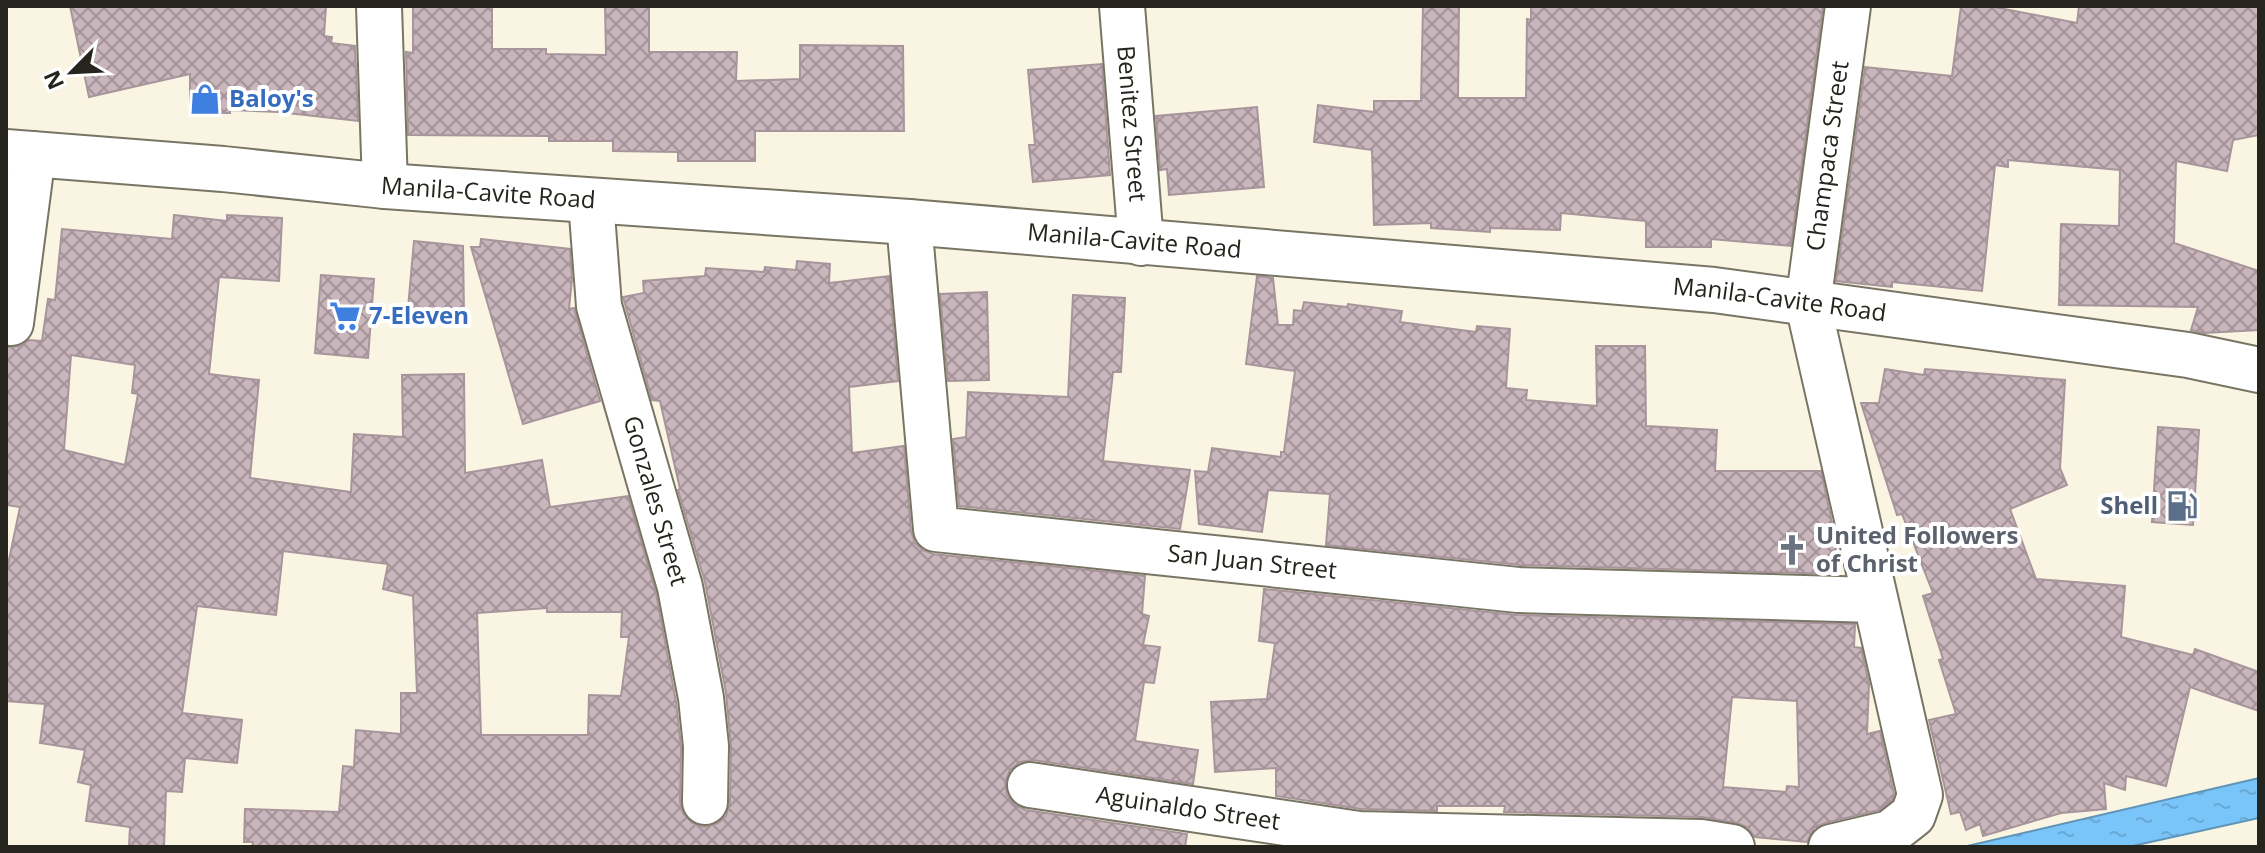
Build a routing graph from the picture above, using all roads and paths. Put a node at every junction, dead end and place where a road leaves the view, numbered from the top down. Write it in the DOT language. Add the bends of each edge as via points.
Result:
graph roads {
  1 [pos="379,6"];
  2 [pos="1122,6"];
  3 [pos="1848,6"];
  4 [pos="19,153"];
  5 [pos="385,186"];
  6 [pos="591,201"];
  7 [pos="909,222"];
  8 [pos="1141,243"];
  9 [pos="1808,304"];
  10 [pos="11,323"];
  11 [pos="2259,370"];
  12 [pos="1874,600"];
  13 [pos="1030,785"];
  14 [pos="705,802"];
  15 [pos="1732,847"];
  16 [pos="1831,847"];
  1 -- 5 [label="street"];
  2 -- 8 [label="street, Benitez Street"];
  3 -- 9 [label="street, Champaca Street"];
  4 -- 5 [label="street, Manila-Cavite Road"];
  4 -- 10 [label="street"];
  5 -- 6 [label="street, Manila-Cavite Road"];
  6 -- 7 [label="street, Manila-Cavite Road"];
  6 -- 14 [label="street, Gonzales Street" via="599,306 680,587 701,698"];
  7 -- 8 [label="street, Manila-Cavite Road"];
  7 -- 12 [label="street, San Juan Street" via="936,529 1518,590"];
  8 -- 9 [label="street, Manila-Cavite Road" via="1714,290"];
  9 -- 11 [label="street, Manila-Cavite Road" via="2175,353"];
  9 -- 12 [label="street"];
  12 -- 16 [label="street" via="1920,795 1913,815 1890,833"];
  13 -- 15 [label="street, Aguinaldo Street" via="1359,834"];
}
